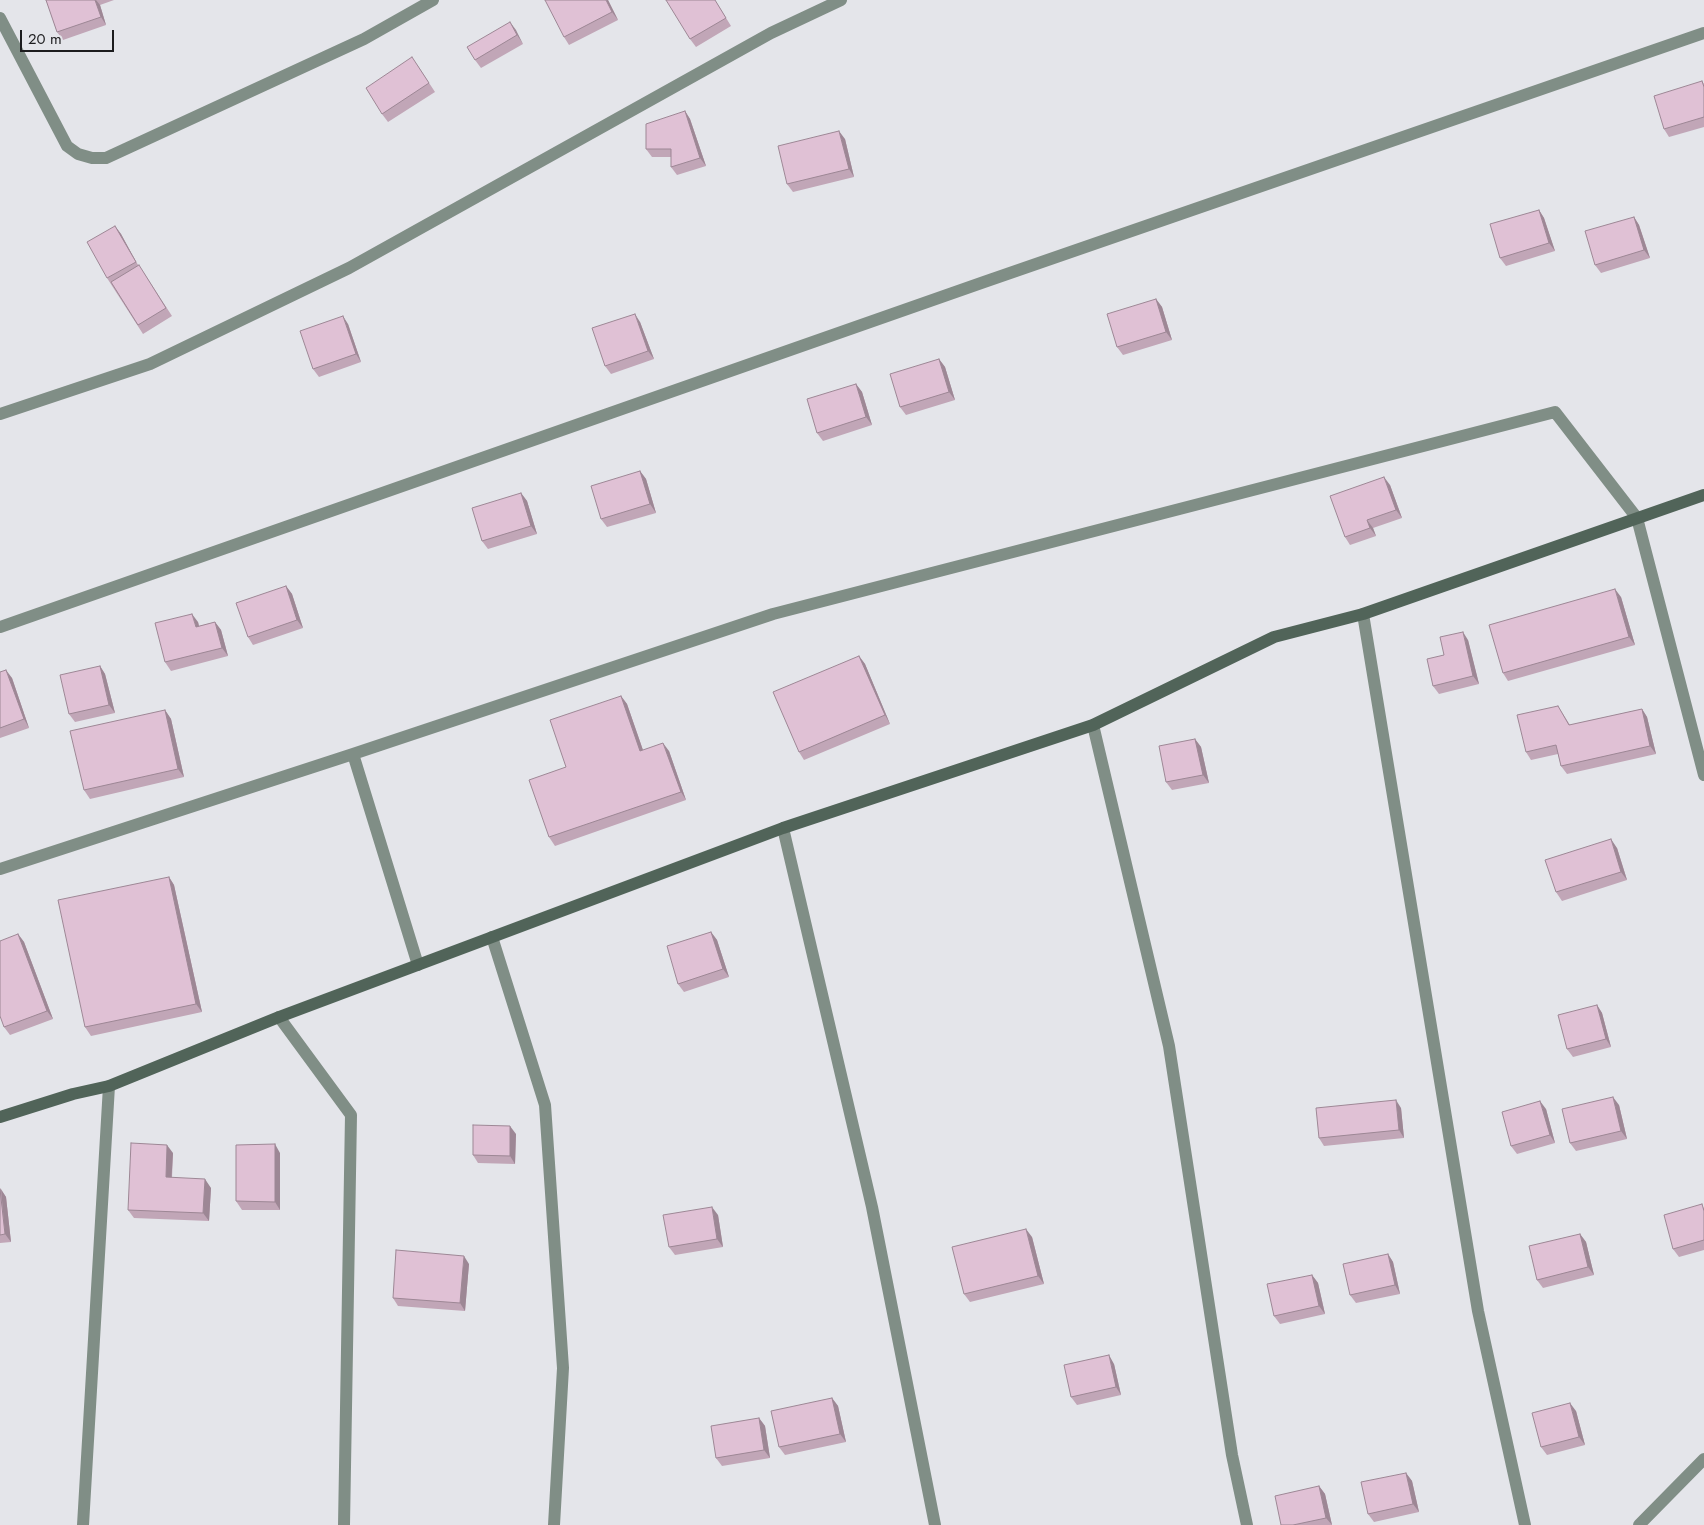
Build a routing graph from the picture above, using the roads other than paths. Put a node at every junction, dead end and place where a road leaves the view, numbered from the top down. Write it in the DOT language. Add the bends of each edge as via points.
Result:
graph roads {
  1 [pos="433,0"];
  2 [pos="841,0"];
  3 [pos="0,18"];
  4 [pos="1704,33"];
  5 [pos="0,414"];
  6 [pos="1704,495"];
  7 [pos="1637,518"];
  8 [pos="1363,614"];
  9 [pos="0,627"];
  10 [pos="1093,724"];
  11 [pos="353,754"];
  12 [pos="1704,775"];
  13 [pos="782,828"];
  14 [pos="0,869"];
  15 [pos="492,937"];
  16 [pos="418,965"];
  17 [pos="279,1017"];
  18 [pos="109,1086"];
  19 [pos="0,1117"];
  20 [pos="1704,1459"];
  21 [pos="83,1525"];
  22 [pos="344,1525"];
  23 [pos="554,1525"];
  24 [pos="935,1525"];
  25 [pos="1247,1525"];
  26 [pos="1525,1525"];
  27 [pos="1639,1525"];
  1 -- 3 [label="street" via="364,39 106,158 78,154 67,146"];
  2 -- 5 [label="street" via="771,33 350,268 150,364"];
  4 -- 9 [label="street"];
  6 -- 7 [label="street"];
  7 -- 8 [label="street"];
  7 -- 11 [label="street" via="1555,412 774,614"];
  7 -- 12 [label="street"];
  8 -- 10 [label="street" via="1274,637"];
  8 -- 26 [label="street" via="1478,1311"];
  10 -- 13 [label="street"];
  10 -- 25 [label="street" via="1169,1046 1232,1455"];
  11 -- 14 [label="street"];
  11 -- 16 [label="street"];
  13 -- 15 [label="street"];
  13 -- 24 [label="street" via="872,1207"];
  15 -- 16 [label="street"];
  15 -- 23 [label="street" via="545,1105 563,1368"];
  16 -- 17 [label="street"];
  17 -- 18 [label="street"];
  17 -- 22 [label="street" via="351,1115"];
  18 -- 19 [label="street"];
  18 -- 21 [label="street"];
  20 -- 27 [label="street"];
}
